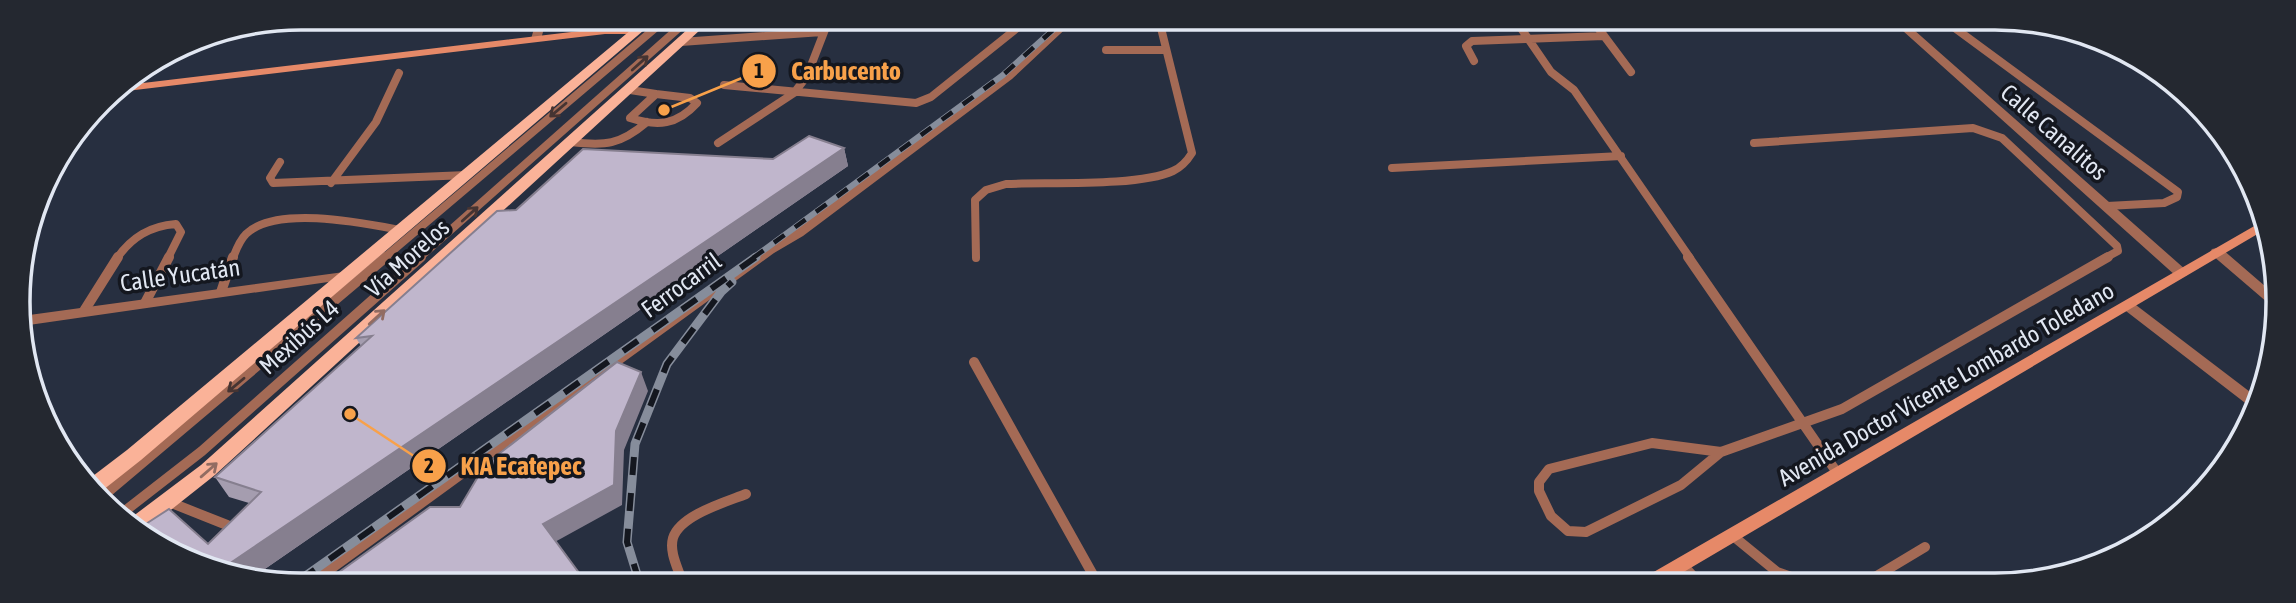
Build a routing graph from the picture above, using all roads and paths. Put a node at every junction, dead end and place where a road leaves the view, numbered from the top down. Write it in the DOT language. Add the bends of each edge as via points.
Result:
graph roads {
  1 [pos="539,30"];
  2 [pos="653,30"];
  3 [pos="677,30"];
  4 [pos="694,30"];
  5 [pos="824,30"];
  6 [pos="1015,30"];
  7 [pos="1059,30"];
  8 [pos="1160,30"];
  9 [pos="1522,30"];
  10 [pos="1599,30"];
  11 [pos="1907,30"];
  12 [pos="1958,30"];
  13 [pos="636,31"];
  14 [pos="822,32"];
  15 [pos="1604,36"];
  16 [pos="536,39"];
  17 [pos="1528,39"];
  18 [pos="681,42"];
  19 [pos="1106,50"];
  20 [pos="1164,50"];
  21 [pos="1474,61"];
  22 [pos="1631,72"];
  23 [pos="399,73"];
  24 [pos="724,85"];
  25 [pos="134,87"];
  26 [pos="630,90"];
  27 [pos="657,93"];
  28 [pos="793,93"];
  29 [pos="647,122"];
  30 [pos="571,142"];
  31 [pos="718,143"];
  32 [pos="1754,143"];
  33 [pos="1621,156"];
  34 [pos="280,162"];
  35 [pos="1392,168"];
  36 [pos="467,175"];
  37 [pos="331,183"];
  38 [pos="2107,206"];
  39 [pos="2257,229"];
  40 [pos="400,230"];
  41 [pos="2217,252"];
  42 [pos="976,259"];
  43 [pos="2181,273"];
  44 [pos="344,276"];
  45 [pos="222,292"];
  46 [pos="2266,294"];
  47 [pos="145,303"];
  48 [pos="2127,305"];
  49 [pos="84,311"];
  50 [pos="30,320"];
  51 [pos="974,362"];
  52 [pos="2248,399"];
  53 [pos="1805,422"];
  54 [pos="1721,452"];
  55 [pos="1838,474"];
  56 [pos="98,482"];
  57 [pos="107,492"];
  58 [pos="746,494"];
  59 [pos="169,502"];
  60 [pos="127,510"];
  61 [pos="142,521"];
  62 [pos="227,525"];
  63 [pos="1733,536"];
  64 [pos="1925,547"];
  65 [pos="1680,566"];
  66 [pos="321,573"];
  67 [pos="679,573"];
  68 [pos="1092,573"];
  69 [pos="1667,573"];
  70 [pos="1687,573"];
  71 [pos="1780,573"];
  72 [pos="1882,573"];
  1 -- 16 [label="street"];
  2 -- 57 [label="lane, Mexibús L4, one-way"];
  60 -- 3 [label="lane, Mexibús L4, one-way" via="202,452"];
  4 -- 18 [label="main road, Vía Morelos"];
  5 -- 14 [label="lane"];
  6 -- 28 [label="lane" via="923,101"];
  7 -- 66 [label="street, Ferrocarril" via="1008,77 809,225"];
  8 -- 20 [label="lane"];
  9 -- 17 [label="lane"];
  10 -- 15 [label="lane"];
  11 -- 38 [label="street, Calle Canalitos"];
  12 -- 38 [label="lane" via="2178,192 2164,204"];
  13 -- 16 [label="street"];
  13 -- 36 [label="main road, Vía Morelos"];
  14 -- 18 [label="lane"];
  14 -- 28 [label="lane" via="808,76"];
  15 -- 17 [label="lane"];
  15 -- 22 [label="lane"];
  16 -- 25 [label="street"];
  17 -- 21 [label="lane" via="1470,42 1466,46"];
  17 -- 33 [label="lane" via="1551,72 1574,90"];
  18 -- 26 [label="main road, Vía Morelos"];
  19 -- 20 [label="lane"];
  20 -- 42 [label="lane" via="1192,153 1188,162 1145,179 1006,184 986,190 975,200"];
  23 -- 37 [label="lane" via="376,122"];
  24 -- 28 [label="lane"];
  26 -- 27 [label="lane"];
  26 -- 30 [label="main road, Vía Morelos"];
  27 -- 29 [label="lane" via="630,117"];
  27 -- 29 [label="lane" via="697,103 676,123"];
  28 -- 31 [label="lane"];
  29 -- 30 [label="lane" via="616,144"];
  59 -- 30 [label="main road, Vía Morelos, one-way"];
  32 -- 53 [label="lane" via="1982,130 2002,138 2119,248 1842,409"];
  33 -- 35 [label="lane"];
  33 -- 53 [label="lane"];
  34 -- 37 [label="lane" via="270,178 273,183"];
  36 -- 37 [label="lane"];
  36 -- 40 [label="main road, Vía Morelos"];
  38 -- 43 [label="street, Calle Canalitos"];
  39 -- 41 [label="street, Avenida Doctor Vicente Lombardo Toledano"];
  40 -- 44 [label="main road, Vía Morelos"];
  40 -- 45 [label="lane" via="324,219 258,228 246,234"];
  41 -- 43 [label="street, Avenida Doctor Vicente Lombardo Toledano"];
  41 -- 46 [label="street"];
  43 -- 48 [label="street, Avenida Doctor Vicente Lombardo Toledano"];
  44 -- 45 [label="street, Calle Yucatán"];
  44 -- 56 [label="main road, Vía Morelos"];
  45 -- 47 [label="street, Calle Yucatán"];
  47 -- 49 [label="street, Calle Yucatán"];
  47 -- 49 [label="lane" via="181,232 176,224 150,227 132,237"];
  48 -- 52 [label="street"];
  48 -- 55 [label="street, Avenida Doctor Vicente Lombardo Toledano"];
  49 -- 50 [label="street, Calle Yucatán"];
  51 -- 68 [label="lane"];
  53 -- 54 [label="lane"];
  53 -- 55 [label="lane"];
  54 -- 54 [label="lane" via="1681,485 1587,532 1577,534 1558,524 1539,491 1539,482 1549,469 1652,443"];
  55 -- 63 [label="street, Avenida Doctor Vicente Lombardo Toledano"];
  58 -- 67 [label="lane" via="694,516 678,529 673,553"];
  59 -- 61 [label="main road, Vía Morelos"];
  59 -- 62 [label="lane"];
  63 -- 65 [label="street, Avenida Doctor Vicente Lombardo Toledano"];
  63 -- 71 [label="lane"];
  64 -- 72 [label="lane"];
  65 -- 69 [label="street, Avenida Doctor Vicente Lombardo Toledano"];
  65 -- 70 [label="street"];
}
